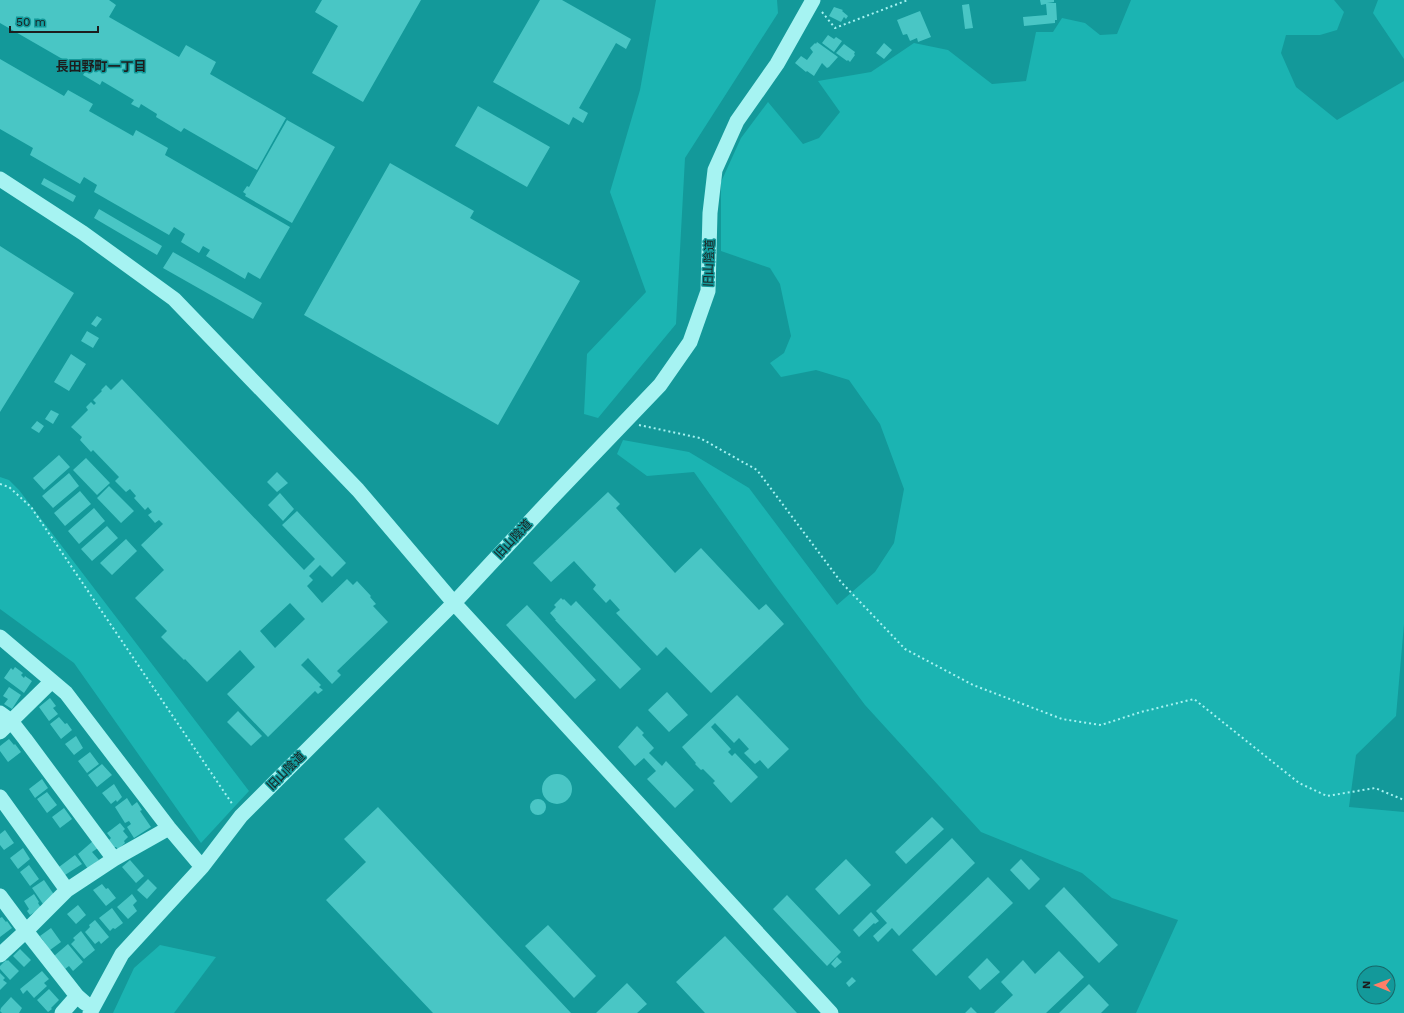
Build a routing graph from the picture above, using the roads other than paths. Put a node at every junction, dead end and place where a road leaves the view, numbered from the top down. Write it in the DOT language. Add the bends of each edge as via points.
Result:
graph roads {
  1 [pos="812,0"];
  2 [pos="0,179"];
  3 [pos="454,603"];
  4 [pos="0,637"];
  5 [pos="52,681"];
  6 [pos="6,717"];
  7 [pos="0,732"];
  8 [pos="0,797"];
  9 [pos="169,828"];
  10 [pos="114,859"];
  11 [pos="202,867"];
  12 [pos="67,890"];
  13 [pos="0,896"];
  14 [pos="26,931"];
  15 [pos="0,955"];
  16 [pos="77,996"];
  17 [pos="91,1011"];
  18 [pos="62,1013"];
  19 [pos="831,1013"];
  1 -- 3 [label="street, 旧山陰道" via="777,64 737,121 715,170 710,213 708,291 690,342 660,385"];
  2 -- 3 [label="street" via="83,232 174,299 358,490"];
  3 -- 11 [label="street, 旧山陰道" via="241,816"];
  3 -- 19 [label="street"];
  4 -- 5 [label="street"];
  5 -- 6 [label="street"];
  5 -- 9 [label="street" via="66,693"];
  6 -- 7 [label="street"];
  6 -- 10 [label="street"];
  8 -- 12 [label="street"];
  9 -- 10 [label="street"];
  9 -- 11 [label="street"];
  10 -- 12 [label="street"];
  11 -- 17 [label="street, 旧山陰道" via="122,954"];
  12 -- 14 [label="street"];
  13 -- 14 [label="street"];
  14 -- 15 [label="street"];
  14 -- 16 [label="street"];
  16 -- 17 [label="street"];
  16 -- 18 [label="street"];
}
